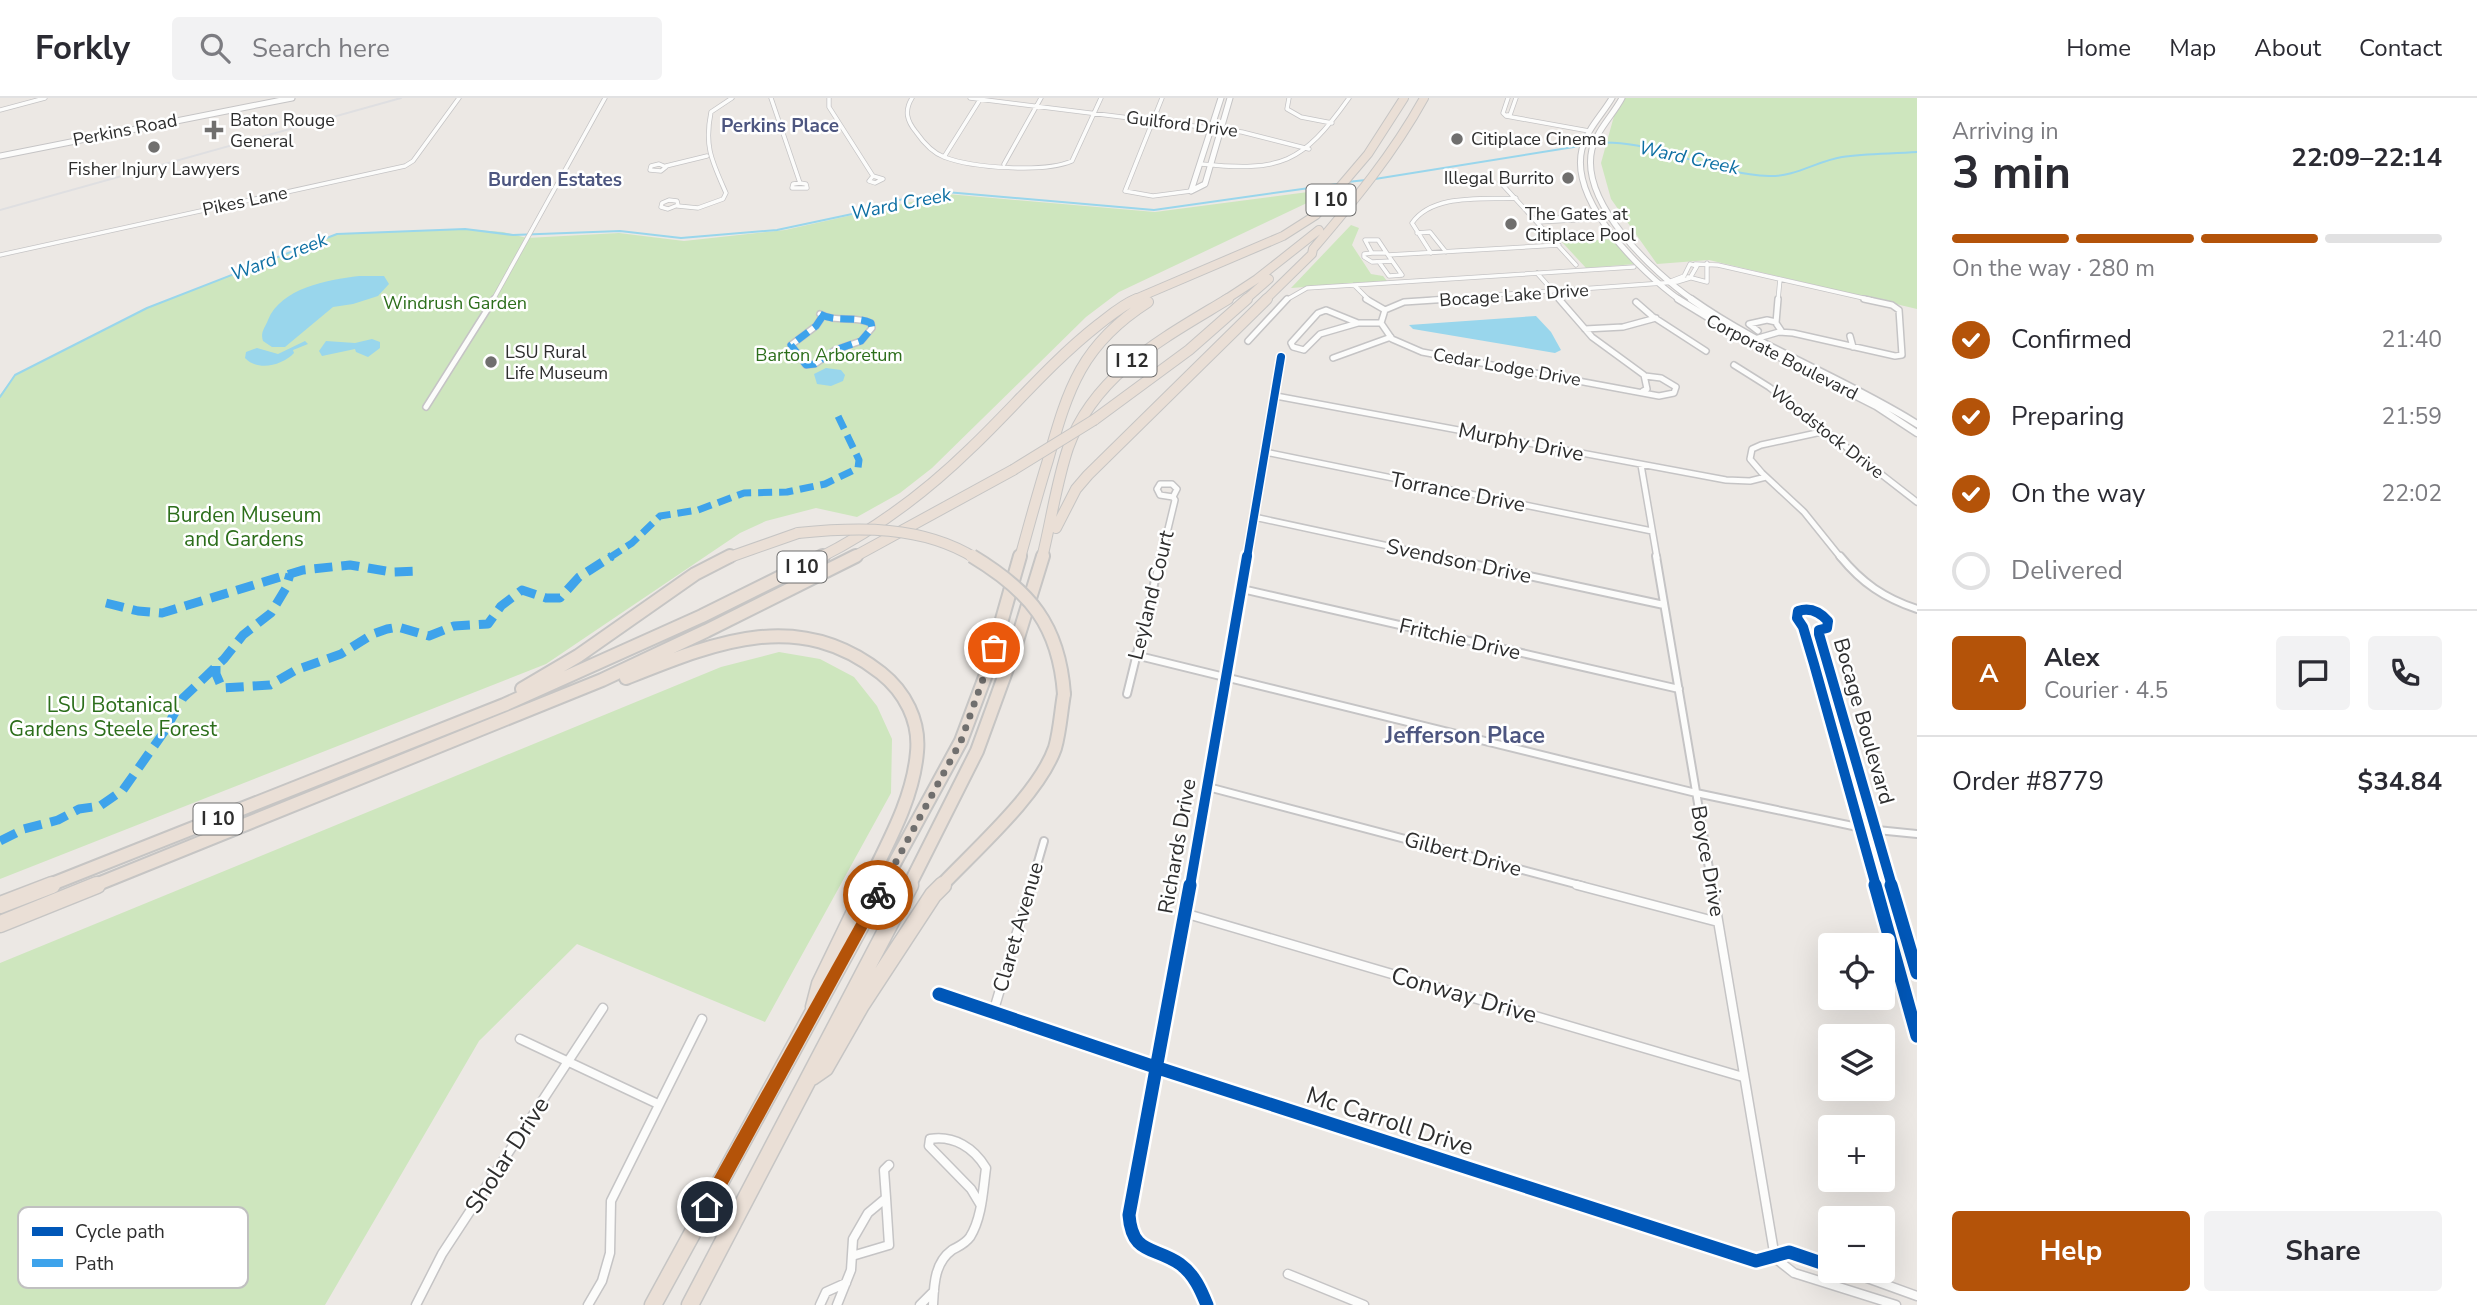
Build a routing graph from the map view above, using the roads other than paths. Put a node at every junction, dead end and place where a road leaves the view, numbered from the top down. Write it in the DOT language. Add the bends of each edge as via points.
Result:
graph roads {
  1 [pos="45,98"];
  2 [pos="292,98"];
  3 [pos="459,98"];
  4 [pos="605,98"];
  5 [pos="732,98"];
  6 [pos="771,98"];
  7 [pos="829,98"];
  8 [pos="912,98"];
  9 [pos="970,98"];
  10 [pos="1041,98"];
  11 [pos="1101,98"];
  12 [pos="1162,98"];
  13 [pos="1289,98"];
  14 [pos="1349,98"];
  15 [pos="1404,98"];
  16 [pos="1417,98"];
  17 [pos="1424,98"];
  18 [pos="1508,98"];
  19 [pos="1612,98"];
  20 [pos="1622,98"];
  21 [pos="980,99"];
  22 [pos="1221,99"];
  23 [pos="1230,99"];
  24 [pos="1516,99"];
  25 [pos="1037,106"];
  26 [pos="0,110"];
  27 [pos="1094,114"];
  28 [pos="1506,116"];
  29 [pos="1153,121"];
  30 [pos="1332,123"];
  31 [pos="1212,128"];
  32 [pos="1221,129"];
  33 [pos="1589,132"];
  34 [pos="1309,149"];
  35 [pos="1368,154"];
  36 [pos="0,156"];
  37 [pos="707,156"];
  38 [pos="944,157"];
  39 [pos="1004,164"];
  40 [pos="1201,164"];
  41 [pos="1210,165"];
  42 [pos="666,166"];
  43 [pos="873,176"];
  44 [pos="1197,179"];
  45 [pos="1206,180"];
  46 [pos="1500,182"];
  47 [pos="800,183"];
  48 [pos="1191,191"];
  49 [pos="1516,198"];
  50 [pos="678,206"];
  51 [pos="1601,217"];
  52 [pos="1611,218"];
  53 [pos="1537,221"];
  54 [pos="1319,230"];
  55 [pos="1417,233"];
  56 [pos="1283,236"];
  57 [pos="1559,245"];
  58 [pos="1313,249"];
  59 [pos="1446,252"];
  60 [pos="1373,253"];
  61 [pos="1431,253"];
  62 [pos="1387,254"];
  63 [pos="0,255"];
  64 [pos="1392,261"];
  65 [pos="1379,262"];
  66 [pos="1707,263"];
  67 [pos="1576,264"];
  68 [pos="1695,264"];
  69 [pos="1634,267"];
  70 [pos="1200,271"];
  71 [pos="1537,273"];
  72 [pos="1684,276"];
  73 [pos="1690,278"];
  74 [pos="1780,279"];
  75 [pos="1669,281"];
  76 [pos="1658,282"];
  77 [pos="1354,285"];
  78 [pos="1553,292"];
  79 [pos="1850,295"];
  80 [pos="1636,302"];
  81 [pos="1850,305"];
  82 [pos="1385,310"];
  83 [pos="821,316"];
  84 [pos="1656,318"];
  85 [pos="1776,321"];
  86 [pos="1358,323"];
  87 [pos="1381,323"];
  88 [pos="1585,329"];
  89 [pos="1758,331"];
  90 [pos="1782,332"];
  91 [pos="1850,336"];
  92 [pos="1391,337"];
  93 [pos="1755,339"];
  94 [pos="1248,341"];
  95 [pos="1853,347"];
  96 [pos="1189,350"];
  97 [pos="1706,351"];
  98 [pos="1281,357"];
  99 [pos="1333,358"];
  100 [pos="1734,365"];
  101 [pos="1645,376"];
  102 [pos="1643,391"];
  103 [pos="1276,396"];
  104 [pos="426,407"];
  105 [pos="1094,420"];
  106 [pos="1917,424"];
  107 [pos="1826,432"];
  108 [pos="1917,433"];
  109 [pos="1265,452"];
  110 [pos="1642,465"];
  111 [pos="1013,470"];
  112 [pos="1766,477"];
  113 [pos="1173,497"];
  114 [pos="1917,502"];
  115 [pos="1254,517"];
  116 [pos="1652,531"];
  117 [pos="1041,564"];
  118 [pos="1242,589"];
  119 [pos="1664,605"];
  120 [pos="1917,610"];
  121 [pos="1135,655"];
  122 [pos="1224,677"];
  123 [pos="1679,689"];
  124 [pos="1127,695"];
  125 [pos="505,722"];
  126 [pos="454,726"];
  127 [pos="1208,787"];
  128 [pos="1696,793"];
  129 [pos="1859,828"];
  130 [pos="1876,830"];
  131 [pos="1917,834"];
  132 [pos="1044,841"];
  133 [pos="0,905"];
  134 [pos="1184,913"];
  135 [pos="1718,922"];
  136 [pos="0,924"];
  137 [pos="1917,973"];
  138 [pos="939,994"];
  139 [pos="603,1007"];
  140 [pos="814,1011"];
  141 [pos="993,1013"];
  142 [pos="702,1020"];
  143 [pos="1917,1037"];
  144 [pos="520,1039"];
  145 [pos="567,1062"];
  146 [pos="1155,1067"];
  147 [pos="1744,1077"];
  148 [pos="809,1079"];
  149 [pos="658,1104"];
  150 [pos="889,1165"];
  151 [pos="886,1198"];
  152 [pos="980,1204"];
  153 [pos="852,1256"];
  154 [pos="1775,1258"];
  155 [pos="1818,1262"];
  156 [pos="1288,1275"];
  157 [pos="846,1283"];
  158 [pos="1881,1283"];
  159 [pos="934,1291"];
  160 [pos="1917,1296"];
  161 [pos="416,1305"];
  162 [pos="588,1305"];
  163 [pos="653,1305"];
  164 [pos="690,1305"];
  165 [pos="820,1305"];
  166 [pos="837,1305"];
  167 [pos="920,1305"];
  168 [pos="933,1305"];
  169 [pos="1207,1305"];
  170 [pos="1364,1305"];
  171 [pos="1896,1305"];
  1 -- 26 [label="street"];
  2 -- 36 [label="main road, Perkins Road"];
  3 -- 63 [label="street, Pikes Lane" via="405,166"];
  4 -- 104 [label="street" via="491,305"];
  5 -- 37 [label="street" via="711,112"];
  6 -- 47 [label="street"];
  7 -- 43 [label="street" via="829,107"];
  8 -- 38 [label="street" via="908,120"];
  9 -- 21 [label="street, Guilford Drive"];
  10 -- 25 [label="street"];
  11 -- 27 [label="street"];
  12 -- 29 [label="street"];
  13 -- 30 [label="street" via="1289,112"];
  14 -- 30 [label="street"];
  15 -- 35 [label="highway, I 10"];
  16 -- 54 [label="highway, I 10" via="1347,201"];
  17 -- 58 [label="highway" via="1384,165"];
  18 -- 24 [label="street"];
  18 -- 28 [label="street"];
  19 -- 33 [label="street, Corporate Boulevard"];
  20 -- 52 [label="street, Corporate Boulevard" via="1591,152 1596,190"];
  21 -- 25 [label="street, Guilford Drive"];
  21 -- 38 [label="street"];
  22 -- 23 [label="street"];
  22 -- 31 [label="street"];
  23 -- 32 [label="street"];
  24 -- 28 [label="street"];
  25 -- 27 [label="street, Guilford Drive"];
  25 -- 39 [label="street"];
  27 -- 29 [label="street, Guilford Drive"];
  27 -- 39 [label="street" via="1072,161 1065,166"];
  28 -- 33 [label="street"];
  29 -- 31 [label="street, Guilford Drive"];
  29 -- 48 [label="street" via="1127,193 1153,196"];
  30 -- 34 [label="street"];
  31 -- 32 [label="street, Guilford Drive"];
  31 -- 40 [label="street"];
  32 -- 34 [label="street, Guilford Drive"];
  32 -- 41 [label="street"];
  33 -- 51 [label="street, Corporate Boulevard" via="1581,155 1583,178"];
  34 -- 41 [label="street" via="1279,164 1245,168"];
  35 -- 56 [label="highway, I 10" via="1323,209"];
  37 -- 42 [label="street"];
  37 -- 50 [label="street" via="726,192 723,199 698,208"];
  38 -- 39 [label="street"];
  40 -- 41 [label="street"];
  40 -- 44 [label="street"];
  41 -- 45 [label="street"];
  44 -- 45 [label="street"];
  44 -- 48 [label="street"];
  45 -- 48 [label="street" via="1202,188"];
  46 -- 49 [label="street"];
  49 -- 53 [label="street"];
  49 -- 55 [label="street" via="1431,205 1415,216 1412,223"];
  51 -- 52 [label="street"];
  51 -- 53 [label="street"];
  51 -- 76 [label="street, Corporate Boulevard" via="1633,259"];
  52 -- 75 [label="street, Corporate Boulevard"];
  53 -- 57 [label="street"];
  54 -- 96 [label="highway, I 10"];
  54 -- 117 [label="highway, I 12" via="1259,278 1147,349 1110,380 1083,416 1069,447"];
  55 -- 59 [label="street" via="1430,232"];
  55 -- 61 [label="street"];
  56 -- 70 [label="highway, I 10"];
  57 -- 59 [label="street"];
  57 -- 67 [label="street"];
  58 -- 96 [label="highway" via="1206,341"];
  58 -- 117 [label="highway" via="1088,475 1062,513"];
  59 -- 61 [label="street"];
  60 -- 62 [label="street"];
  60 -- 62 [label="street" via="1365,240 1378,240"];
  60 -- 65 [label="street" via="1364,257"];
  61 -- 62 [label="street"];
  62 -- 64 [label="street"];
  64 -- 65 [label="street"];
  64 -- 65 [label="street" via="1402,275 1389,275"];
  66 -- 68 [label="street"];
  66 -- 73 [label="street" via="1707,282"];
  66 -- 74 [label="street"];
  68 -- 72 [label="street" via="1690,264"];
  68 -- 73 [label="street"];
  69 -- 71 [label="street"];
  70 -- 126 [label="highway, I 10" via="1125,304 1096,325 970,449 914,497 858,536 690,622"];
  70 -- 140 [label="highway" via="1131,312 1103,339 1076,377 1058,421 973,712"];
  71 -- 77 [label="street"];
  71 -- 78 [label="street"];
  72 -- 73 [label="street"];
  72 -- 75 [label="street"];
  73 -- 75 [label="street"];
  74 -- 79 [label="street"];
  74 -- 85 [label="street"];
  75 -- 76 [label="street, Bocage Lake Drive"];
  75 -- 93 [label="street, Corporate Boulevard" via="1700,307"];
  76 -- 78 [label="street, Bocage Lake Drive"];
  76 -- 108 [label="street, Corporate Boulevard" via="1734,336 1857,396"];
  77 -- 82 [label="street" via="1363,298"];
  77 -- 94 [label="street" via="1297,291"];
  78 -- 82 [label="street, Bocage Lake Drive" via="1404,302"];
  78 -- 88 [label="street"];
  79 -- 81 [label="street"];
  79 -- 95 [label="street" via="1897,307 1902,355"];
  80 -- 84 [label="street"];
  82 -- 87 [label="street"];
  83 -- 83 [label="street" via="813,331 791,345 806,365 862,341 872,328 859,318"];
  84 -- 88 [label="street" via="1623,327"];
  84 -- 97 [label="street"];
  85 -- 89 [label="street" via="1749,324"];
  85 -- 90 [label="street"];
  86 -- 86 [label="street" via="1326,310 1292,343 1304,350 1320,334"];
  86 -- 87 [label="street"];
  87 -- 92 [label="street, Cedar Lodge Drive"];
  88 -- 101 [label="street"];
  90 -- 93 [label="street"];
  90 -- 95 [label="street"];
  91 -- 95 [label="street"];
  92 -- 99 [label="street"];
  92 -- 102 [label="street, Cedar Lodge Drive" via="1422,352"];
  93 -- 106 [label="street, Corporate Boulevard" via="1847,382"];
  96 -- 105 [label="highway, I 10"];
  98 -- 103 [label="street, Richards Drive"];
  100 -- 107 [label="street, Woodstock Drive"];
  101 -- 102 [label="street" via="1647,389"];
  101 -- 102 [label="street, Cedar Lodge Drive" via="1661,377 1676,387 1669,396"];
  103 -- 109 [label="street, Richards Drive"];
  103 -- 110 [label="street, Murphy Drive"];
  105 -- 111 [label="highway, I 10, bridge"];
  107 -- 112 [label="street" via="1752,449 1750,459"];
  107 -- 114 [label="street, Woodstock Drive"];
  109 -- 115 [label="street, Richards Drive"];
  109 -- 116 [label="street, Torrance Drive"];
  110 -- 112 [label="street, Murphy Drive" via="1726,480"];
  110 -- 116 [label="street, Boyce Drive"];
  111 -- 125 [label="highway, I 10" via="693,639"];
  112 -- 120 [label="street" via="1805,512 1857,578 1874,592"];
  113 -- 121 [label="street, Leyland Court"];
  115 -- 118 [label="street, Richards Drive"];
  115 -- 119 [label="street, Svendson Drive"];
  116 -- 119 [label="street, Boyce Drive"];
  117 -- 148 [label="highway, I 12" via="992,717 965,777"];
  118 -- 122 [label="street, Richards Drive"];
  118 -- 123 [label="street, Fritchie Drive"];
  119 -- 123 [label="street, Boyce Drive"];
  121 -- 122 [label="street"];
  121 -- 124 [label="street, Leyland Court"];
  122 -- 127 [label="street, Richards Drive"];
  122 -- 128 [label="street"];
  123 -- 128 [label="street, Boyce Drive"];
  125 -- 136 [label="highway, I 10"];
  125 -- 140 [label="highway" via="708,646 748,636 786,635 825,642 858,655 883,673 904,698 913,719 918,743 916,771 896,825 815,990"];
  126 -- 133 [label="highway, I 10"];
  126 -- 148 [label="highway, bridge" via="557,670 695,574 738,552 797,533 859,528 897,531 979,560 1009,580 1032,603 1059,653 1065,694 1055,747 1027,794 933,895 825,1068"];
  127 -- 134 [label="street, Richards Drive"];
  127 -- 135 [label="street, Gilbert Drive"];
  128 -- 129 [label="street"];
  128 -- 135 [label="street, Boyce Drive"];
  129 -- 130 [label="street"];
  129 -- 130 [label="street, Bocage Boulevard" via="1797,618 1802,609 1814,610 1828,621 1819,634"];
  129 -- 143 [label="street, Bocage Boulevard"];
  130 -- 131 [label="street"];
  130 -- 137 [label="street, Bocage Boulevard"];
  132 -- 141 [label="street, Claret Avenue"];
  134 -- 146 [label="street, Richards Drive"];
  134 -- 147 [label="street, Conway Drive"];
  135 -- 147 [label="street, Boyce Drive"];
  138 -- 141 [label="street, Mc Carroll Drive"];
  139 -- 145 [label="street, Sholar Drive"];
  140 -- 163 [label="highway"];
  141 -- 146 [label="street, Mc Carroll Drive"];
  142 -- 149 [label="street"];
  144 -- 145 [label="street"];
  145 -- 149 [label="street"];
  145 -- 161 [label="street, Sholar Drive" via="442,1254"];
  146 -- 154 [label="street, Mc Carroll Drive" via="1756,1261"];
  146 -- 169 [label="street, Richards Drive" via="1128,1230 1144,1249 1178,1262 1189,1272"];
  147 -- 154 [label="street, Boyce Drive"];
  148 -- 164 [label="highway, I 12"];
  149 -- 162 [label="street" via="611,1201 610,1253 602,1281"];
  150 -- 151 [label="street" via="884,1170"];
  151 -- 153 [label="street" via="868,1213 853,1239"];
  151 -- 153 [label="street" via="889,1245"];
  152 -- 152 [label="street" via="986,1168 980,1157 951,1139 930,1139 929,1146"];
  152 -- 159 [label="street" via="967,1242 948,1255 933,1283"];
  153 -- 157 [label="street"];
  154 -- 155 [label="street, Mc Carroll Drive" via="1789,1252"];
  154 -- 171 [label="street, Mc Carroll Drive" via="1794,1273"];
  156 -- 170 [label="street"];
  157 -- 165 [label="street" via="826,1292"];
  157 -- 166 [label="street"];
  158 -- 160 [label="street"];
  159 -- 167 [label="street"];
  159 -- 168 [label="street"];
}
